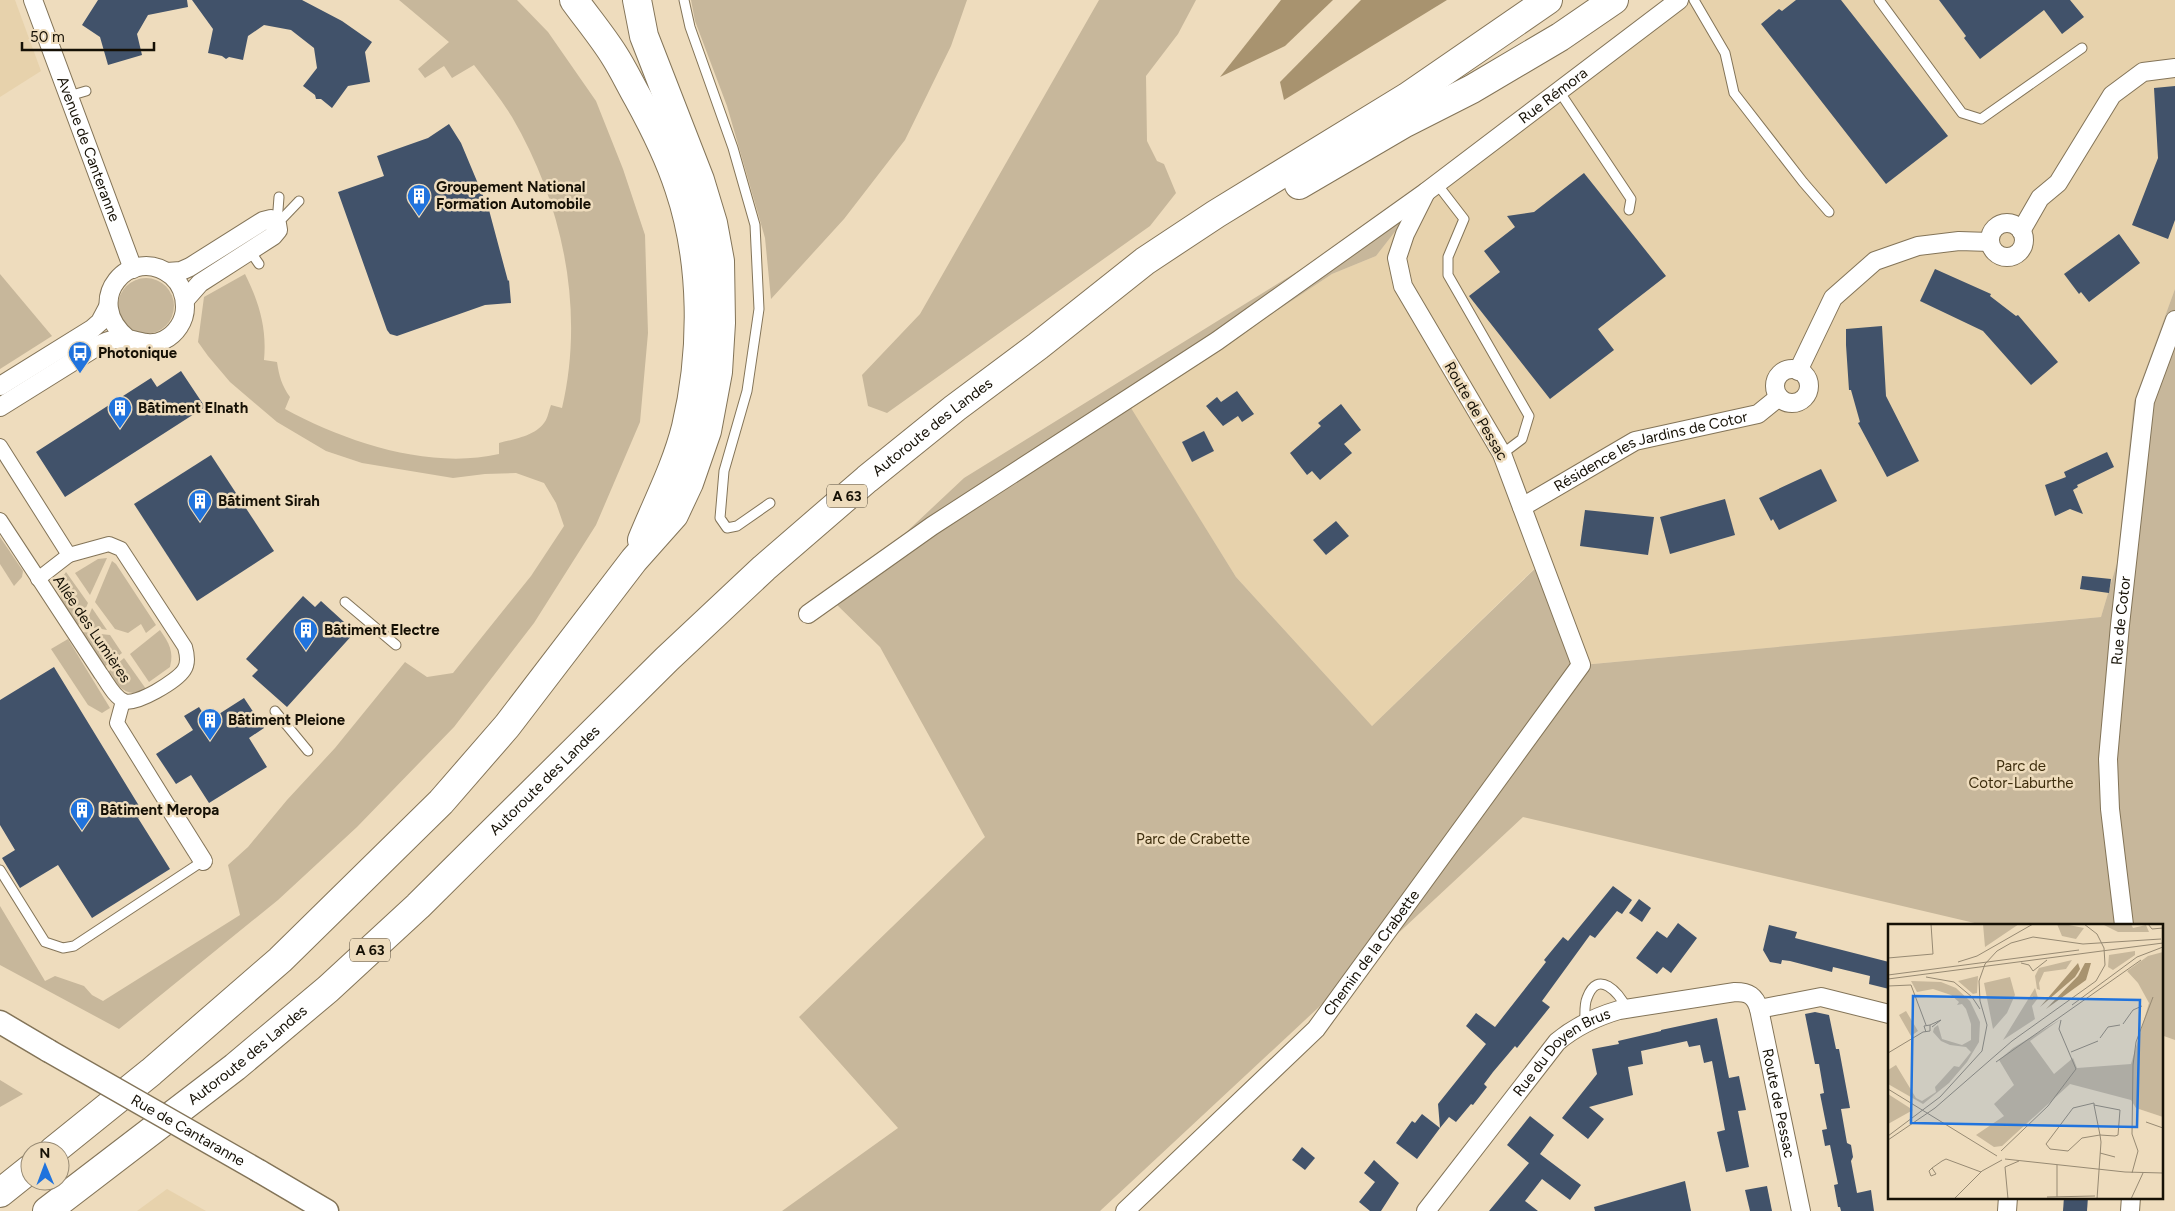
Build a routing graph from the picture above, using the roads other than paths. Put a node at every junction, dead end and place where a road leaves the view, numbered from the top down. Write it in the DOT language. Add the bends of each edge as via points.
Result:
graph roads {
  1 [pos="33,0"];
  2 [pos="574,0"];
  3 [pos="637,0"];
  4 [pos="684,0"];
  5 [pos="1548,0"];
  6 [pos="1614,0"];
  7 [pos="1679,0"];
  8 [pos="1694,0"];
  9 [pos="1879,0"];
  10 [pos="2082,48"];
  11 [pos="2175,68"];
  12 [pos="86,91"];
  13 [pos="1559,91"];
  14 [pos="69,96"];
  15 [pos="1431,188"];
  16 [pos="279,196"];
  17 [pos="299,201"];
  18 [pos="1629,210"];
  19 [pos="1829,212"];
  20 [pos="277,224"];
  21 [pos="2022,231"];
  22 [pos="1990,242"];
  23 [pos="134,269"];
  24 [pos="167,272"];
  25 [pos="185,300"];
  26 [pos="108,307"];
  27 [pos="2175,320"];
  28 [pos="128,339"];
  29 [pos="1038,346"];
  30 [pos="1798,371"];
  31 [pos="0,386"];
  32 [pos="1779,397"];
  33 [pos="0,407"];
  34 [pos="0,446"];
  35 [pos="1502,454"];
  36 [pos="770,503"];
  37 [pos="1522,507"];
  38 [pos="0,520"];
  39 [pos="69,555"];
  40 [pos="634,560"];
  41 [pos="38,579"];
  42 [pos="345,602"];
  43 [pos="808,614"];
  44 [pos="396,645"];
  45 [pos="1581,665"];
  46 [pos="124,701"];
  47 [pos="275,711"];
  48 [pos="308,751"];
  49 [pos="171,810"];
  50 [pos="203,861"];
  51 [pos="0,870"];
  52 [pos="2124,924"];
  53 [pos="1756,1003"];
  54 [pos="1627,1009"];
  55 [pos="1888,1014"];
  56 [pos="0,1022"];
  57 [pos="1585,1022"];
  58 [pos="65,1141"];
  59 [pos="20,1177"];
  60 [pos="0,1193"];
  61 [pos="2008,1198"];
  62 [pos="2131,1198"];
  63 [pos="47,1211"];
  64 [pos="327,1211"];
  65 [pos="1125,1211"];
  66 [pos="1426,1211"];
  67 [pos="1800,1211"];
  68 [pos="2007,1211"];
  69 [pos="2130,1211"];
  1 -- 14 [label="street, Avenue de Canteranne"];
  2 -- 40 [label="highway" via="615,56 658,135 679,188 692,235 698,334 686,428"];
  3 -- 40 [label="highway" via="644,36 688,146 713,223 720,261 721,323 718,372 707,431 689,483 674,515"];
  4 -- 36 [label="lane" via="755,225 760,309 747,391 724,471 720,518 727,528 737,526"];
  5 -- 29 [label="highway" via="1407,97 1145,261"];
  6 -- 29 [label="highway" via="1560,37 1365,146"];
  7 -- 13 [label="street, Rue Rémora"];
  8 -- 19 [label="lane" via="1725,53 1734,93"];
  9 -- 10 [label="lane" via="1962,113 1982,119"];
  11 -- 21 [label="street" via="2143,72 2112,95 2058,183 2040,198"];
  12 -- 14 [label="lane"];
  13 -- 15 [label="street, Rue Rémora"];
  13 -- 18 [label="lane" via="1631,199"];
  14 -- 23 [label="street, Avenue de Canteranne"];
  15 -- 35 [label="street, Route de Pessac" via="1405,234 1398,258 1402,286"];
  15 -- 35 [label="lane" via="1464,219 1448,257 1448,275 1530,416 1522,439"];
  15 -- 43 [label="street, Rue Rémora" via="1217,341 932,526"];
  16 -- 20 [label="lane"];
  17 -- 20 [label="lane"];
  20 -- 24 [label="street" via="271,219 263,221 190,267"];
  20 -- 25 [label="street" via="278,230 254,258 200,283"];
  21 -- 22 [label="street" via="2004,223 1993,230"];
  21 -- 22 [label="street" via="2024,244 2017,254 2010,257 1998,254"];
  22 -- 30 [label="street" via="1959,241 1918,246 1875,261 1833,298"];
  23 -- 24 [label="street" via="145,266"];
  23 -- 26 [label="street" via="114,284"];
  24 -- 25 [label="street" via="176,279"];
  25 -- 28 [label="street" via="181,324 173,334 145,344"];
  26 -- 28 [label="street" via="117,331"];
  26 -- 31 [label="street" via="92,329"];
  27 -- 52 [label="street, Rue de Cotor" via="2145,402 2108,759 2110,808"];
  28 -- 33 [label="street" via="101,344"];
  29 -- 63 [label="highway, Autoroute des Landes / A 63" via="940,420 764,568 667,659 418,906 328,989 235,1067"];
  30 -- 32 [label="street" via="1787,370 1777,379"];
  30 -- 32 [label="street" via="1808,381 1807,394 1791,403"];
  32 -- 37 [label="street, Résidence les Jardins de Cotor" via="1758,414 1635,441"];
  34 -- 39 [label="street, Allée des Lumières"];
  35 -- 37 [label="street, Route de Pessac"];
  37 -- 45 [label="street, Route de Pessac"];
  38 -- 41 [label="street, Allée des Lumières"];
  39 -- 41 [label="street"];
  39 -- 46 [label="street, Allée des Lumières" via="109,544 121,549 185,647 186,668 179,676 134,702"];
  40 -- 58 [label="highway" via="507,726 441,802 280,960"];
  41 -- 46 [label="street, Allée des Lumières" via="115,694"];
  42 -- 44 [label="lane"];
  45 -- 65 [label="street, Chemin de la Crabette" via="1316,1029"];
  46 -- 49 [label="street" via="117,722"];
  47 -- 48 [label="lane"];
  49 -- 50 [label="street"];
  50 -- 51 [label="lane" via="74,946 63,948 45,942"];
  53 -- 54 [label="street, Rue du Doyen Brus" via="1746,992 1735,992"];
  53 -- 55 [label="street" via="1820,998"];
  53 -- 67 [label="street, Route de Pessac"];
  54 -- 57 [label="street, Rue du Doyen Brus"];
  54 -- 57 [label="lane" via="1620,995 1602,984 1594,987 1586,999"];
  56 -- 64 [label="street, Rue de Cantaranne, bridge"];
  57 -- 66 [label="street, Rue du Doyen Brus" via="1557,1042"];
  59 -- 60 [label="highway"];
  61 -- 68 [label="street"];
  62 -- 69 [label="street"];
}
